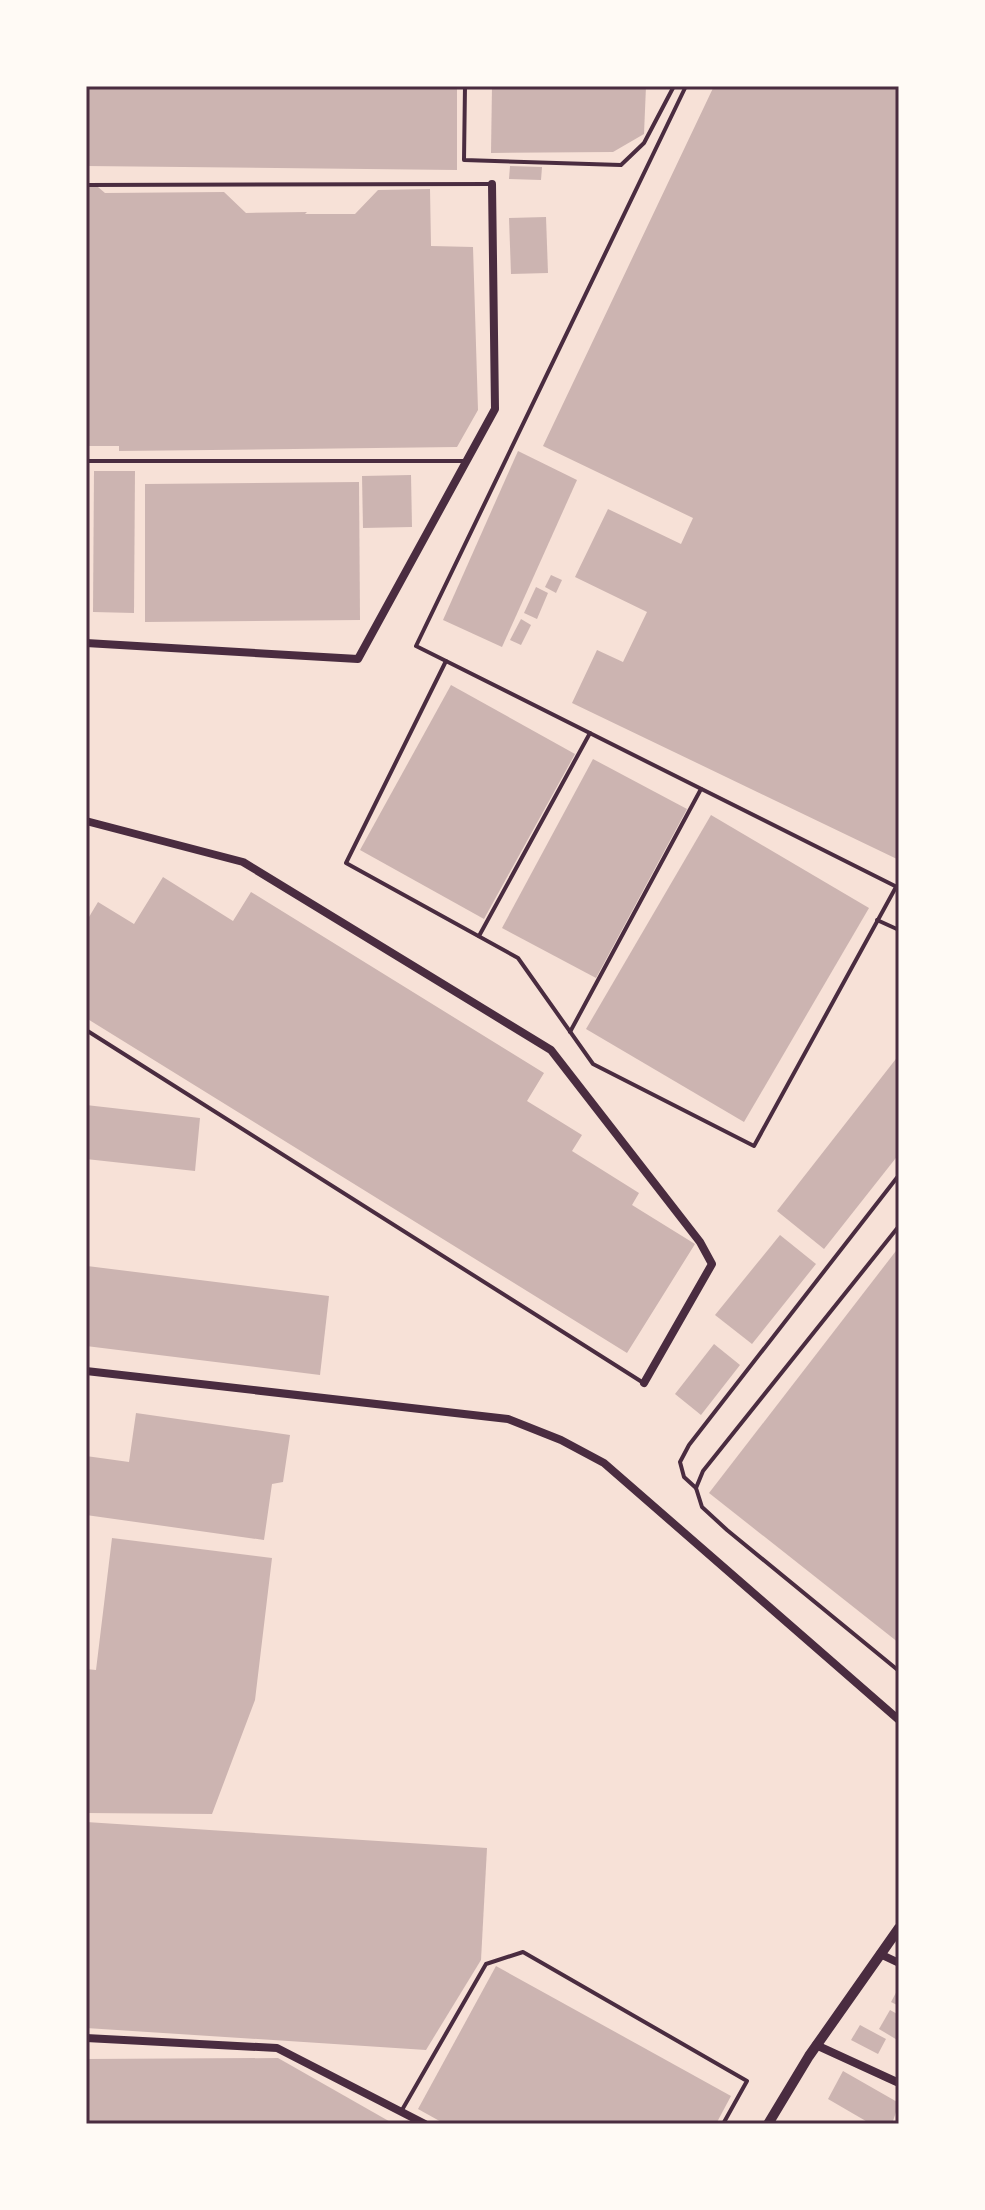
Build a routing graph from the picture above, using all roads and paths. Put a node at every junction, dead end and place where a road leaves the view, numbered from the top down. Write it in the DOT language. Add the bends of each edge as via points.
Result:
graph roads {
  1 [pos="465,86"];
  2 [pos="674,86"];
  3 [pos="686,86"];
  4 [pos="492,184"];
  5 [pos="86,185"];
  6 [pos="86,461"];
  7 [pos="466,461"];
  8 [pos="86,643"];
  9 [pos="446,661"];
  10 [pos="590,733"];
  11 [pos="701,789"];
  12 [pos="86,821"];
  13 [pos="897,888"];
  14 [pos="877,920"];
  15 [pos="899,930"];
  16 [pos="479,936"];
  17 [pos="86,1030"];
  18 [pos="570,1032"];
  19 [pos="899,1175"];
  20 [pos="899,1226"];
  21 [pos="86,1371"];
  22 [pos="644,1383"];
  23 [pos="696,1488"];
  24 [pos="899,1671"];
  25 [pos="899,1720"];
  26 [pos="899,1928"];
  27 [pos="880,1954"];
  28 [pos="899,1963"];
  29 [pos="86,2038"];
  30 [pos="816,2045"];
  31 [pos="899,2083"];
  32 [pos="402,2110"];
  33 [pos="425,2124"];
  34 [pos="723,2124"];
  35 [pos="768,2124"];
  1 -- 2 [label="lane" via="464,160 621,165 644,143"];
  3 -- 9 [label="lane" via="416,646"];
  4 -- 5 [label="lane"];
  4 -- 7 [label="street" via="495,409"];
  6 -- 7 [label="lane"];
  7 -- 8 [label="street" via="358,659"];
  9 -- 10 [label="lane"];
  9 -- 16 [label="lane" via="346,863"];
  10 -- 11 [label="lane"];
  10 -- 16 [label="lane"];
  11 -- 13 [label="lane"];
  11 -- 18 [label="lane"];
  12 -- 22 [label="street" via="243,862 551,1050 712,1264"];
  13 -- 14 [label="lane"];
  14 -- 15 [label="lane"];
  14 -- 18 [label="lane" via="754,1146 593,1064"];
  16 -- 18 [label="lane" via="518,958"];
  17 -- 22 [label="lane"];
  19 -- 23 [label="lane" via="689,1445 680,1462 684,1477"];
  20 -- 23 [label="lane" via="703,1471"];
  21 -- 25 [label="street" via="508,1419 561,1440 604,1463"];
  23 -- 24 [label="lane" via="702,1507 727,1530"];
  26 -- 27 [label="street"];
  27 -- 28 [label="street"];
  27 -- 30 [label="street"];
  29 -- 32 [label="street" via="277,2048"];
  30 -- 31 [label="street"];
  30 -- 35 [label="street"];
  32 -- 33 [label="street"];
  32 -- 34 [label="lane" via="486,1964 523,1952 747,2081"];
}
